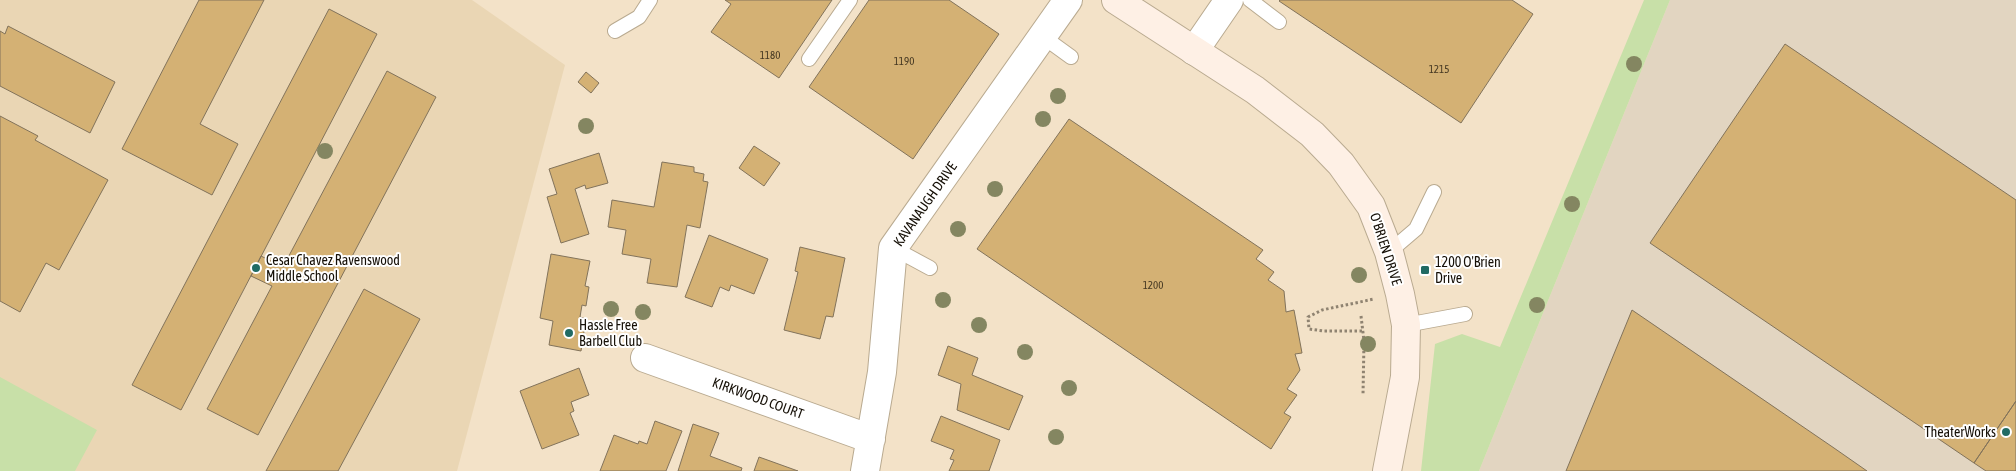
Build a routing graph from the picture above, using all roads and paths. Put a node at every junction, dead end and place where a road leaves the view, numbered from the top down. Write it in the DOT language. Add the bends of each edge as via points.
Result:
graph roads {
  1 [pos="650,0"];
  2 [pos="850,0"];
  3 [pos="1068,0"];
  4 [pos="1116,0"];
  5 [pos="1229,0"];
  6 [pos="1250,0"];
  7 [pos="1279,22"];
  8 [pos="615,31"];
  9 [pos="1042,36"];
  10 [pos="1194,51"];
  11 [pos="1072,57"];
  12 [pos="809,59"];
  13 [pos="1434,192"];
  14 [pos="893,248"];
  15 [pos="1389,252"];
  16 [pos="930,268"];
  17 [pos="1375,299"];
  18 [pos="1465,314"];
  19 [pos="1360,316"];
  20 [pos="1406,325"];
  21 [pos="1362,331"];
  22 [pos="646,358"];
  23 [pos="1363,395"];
  24 [pos="871,439"];
  25 [pos="865,471"];
  26 [pos="1387,471"];
  1 -- 8 [label="lane" via="639,18"];
  2 -- 12 [label="lane"];
  3 -- 9 [label="street, KAVANAUGH DRIVE"];
  4 -- 10 [label="street, O'BRIEN DRIVE"];
  5 -- 10 [label="street"];
  6 -- 7 [label="lane"];
  9 -- 11 [label="lane"];
  9 -- 14 [label="street, KAVANAUGH DRIVE"];
  10 -- 15 [label="street, O'BRIEN DRIVE" via="1256,90 1312,134 1342,164 1371,206"];
  13 -- 15 [label="lane" via="1416,229"];
  14 -- 16 [label="lane"];
  14 -- 24 [label="street, KAVANAUGH DRIVE" via="882,372"];
  15 -- 20 [label="street, O'BRIEN DRIVE"];
  17 -- 21 [label="path" via="1322,310 1308,317 1309,329"];
  18 -- 20 [label="lane"];
  19 -- 21 [label="path"];
  20 -- 26 [label="street, O'BRIEN DRIVE" via="1405,377"];
  21 -- 23 [label="path"];
  22 -- 24 [label="street, KIRKWOOD COURT"];
  24 -- 25 [label="street, KAVANAUGH DRIVE"];
}
